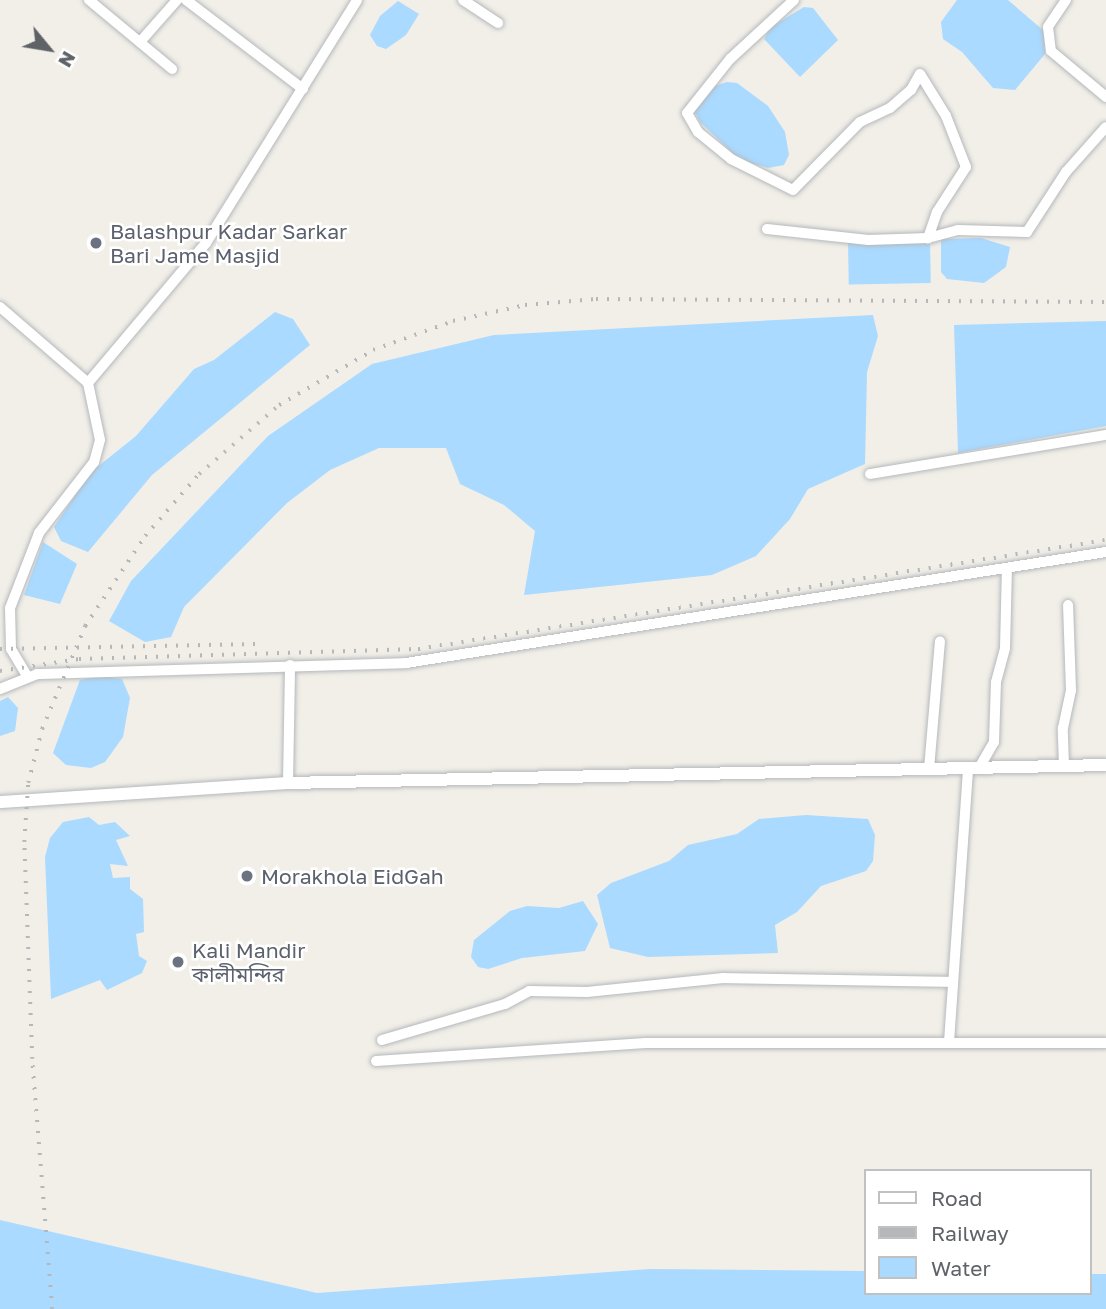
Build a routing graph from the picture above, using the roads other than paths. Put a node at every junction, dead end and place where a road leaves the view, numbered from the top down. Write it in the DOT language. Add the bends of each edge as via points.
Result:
graph roads {
  1 [pos="89,0"];
  2 [pos="177,0"];
  3 [pos="186,0"];
  4 [pos="357,0"];
  5 [pos="463,0"];
  6 [pos="794,0"];
  7 [pos="1066,0"];
  8 [pos="498,23"];
  9 [pos="140,42"];
  10 [pos="172,69"];
  11 [pos="303,89"];
  12 [pos="1106,97"];
  13 [pos="1106,127"];
  14 [pos="767,229"];
  15 [pos="928,239"];
  16 [pos="0,307"];
  17 [pos="88,383"];
  18 [pos="1106,435"];
  19 [pos="870,474"];
  20 [pos="1106,552"];
  21 [pos="1007,568"];
  22 [pos="1068,605"];
  23 [pos="940,641"];
  24 [pos="290,665"];
  25 [pos="27,676"];
  26 [pos="0,689"];
  27 [pos="1106,765"];
  28 [pos="1064,766"];
  29 [pos="974,768"];
  30 [pos="929,769"];
  31 [pos="288,783"];
  32 [pos="0,802"];
  33 [pos="953,982"];
  34 [pos="382,1040"];
  35 [pos="949,1042"];
  36 [pos="1106,1043"];
  37 [pos="376,1061"];
  1 -- 9 [label="street"];
  2 -- 9 [label="street"];
  3 -- 11 [label="street"];
  4 -- 11 [label="street"];
  5 -- 8 [label="street"];
  6 -- 15 [label="street" via="730,59 687,113 731,159 793,190 860,122 890,108 911,90 920,74 951,125 966,167 937,212"];
  7 -- 12 [label="street" via="1048,27 1051,51"];
  9 -- 10 [label="street"];
  11 -- 17 [label="street" via="206,243"];
  13 -- 15 [label="street" via="1066,172 1027,232 958,230"];
  14 -- 15 [label="street" via="868,240"];
  16 -- 17 [label="street"];
  17 -- 25 [label="street" via="100,440 94,461 39,533 10,608 11,649"];
  18 -- 19 [label="street"];
  20 -- 21 [label="street"];
  21 -- 24 [label="street" via="406,663"];
  21 -- 29 [label="street" via="1005,648 996,682 994,742"];
  22 -- 28 [label="street" via="1071,690 1063,728"];
  23 -- 30 [label="street"];
  24 -- 25 [label="street"];
  24 -- 31 [label="street"];
  25 -- 26 [label="street"];
  27 -- 28 [label="main road"];
  28 -- 29 [label="main road"];
  29 -- 30 [label="main road"];
  29 -- 33 [label="street"];
  30 -- 31 [label="main road"];
  31 -- 32 [label="main road"];
  33 -- 34 [label="street" via="723,978 587,992 529,991 505,1004"];
  33 -- 35 [label="street"];
  35 -- 36 [label="street"];
  35 -- 37 [label="street" via="645,1043"];
}
